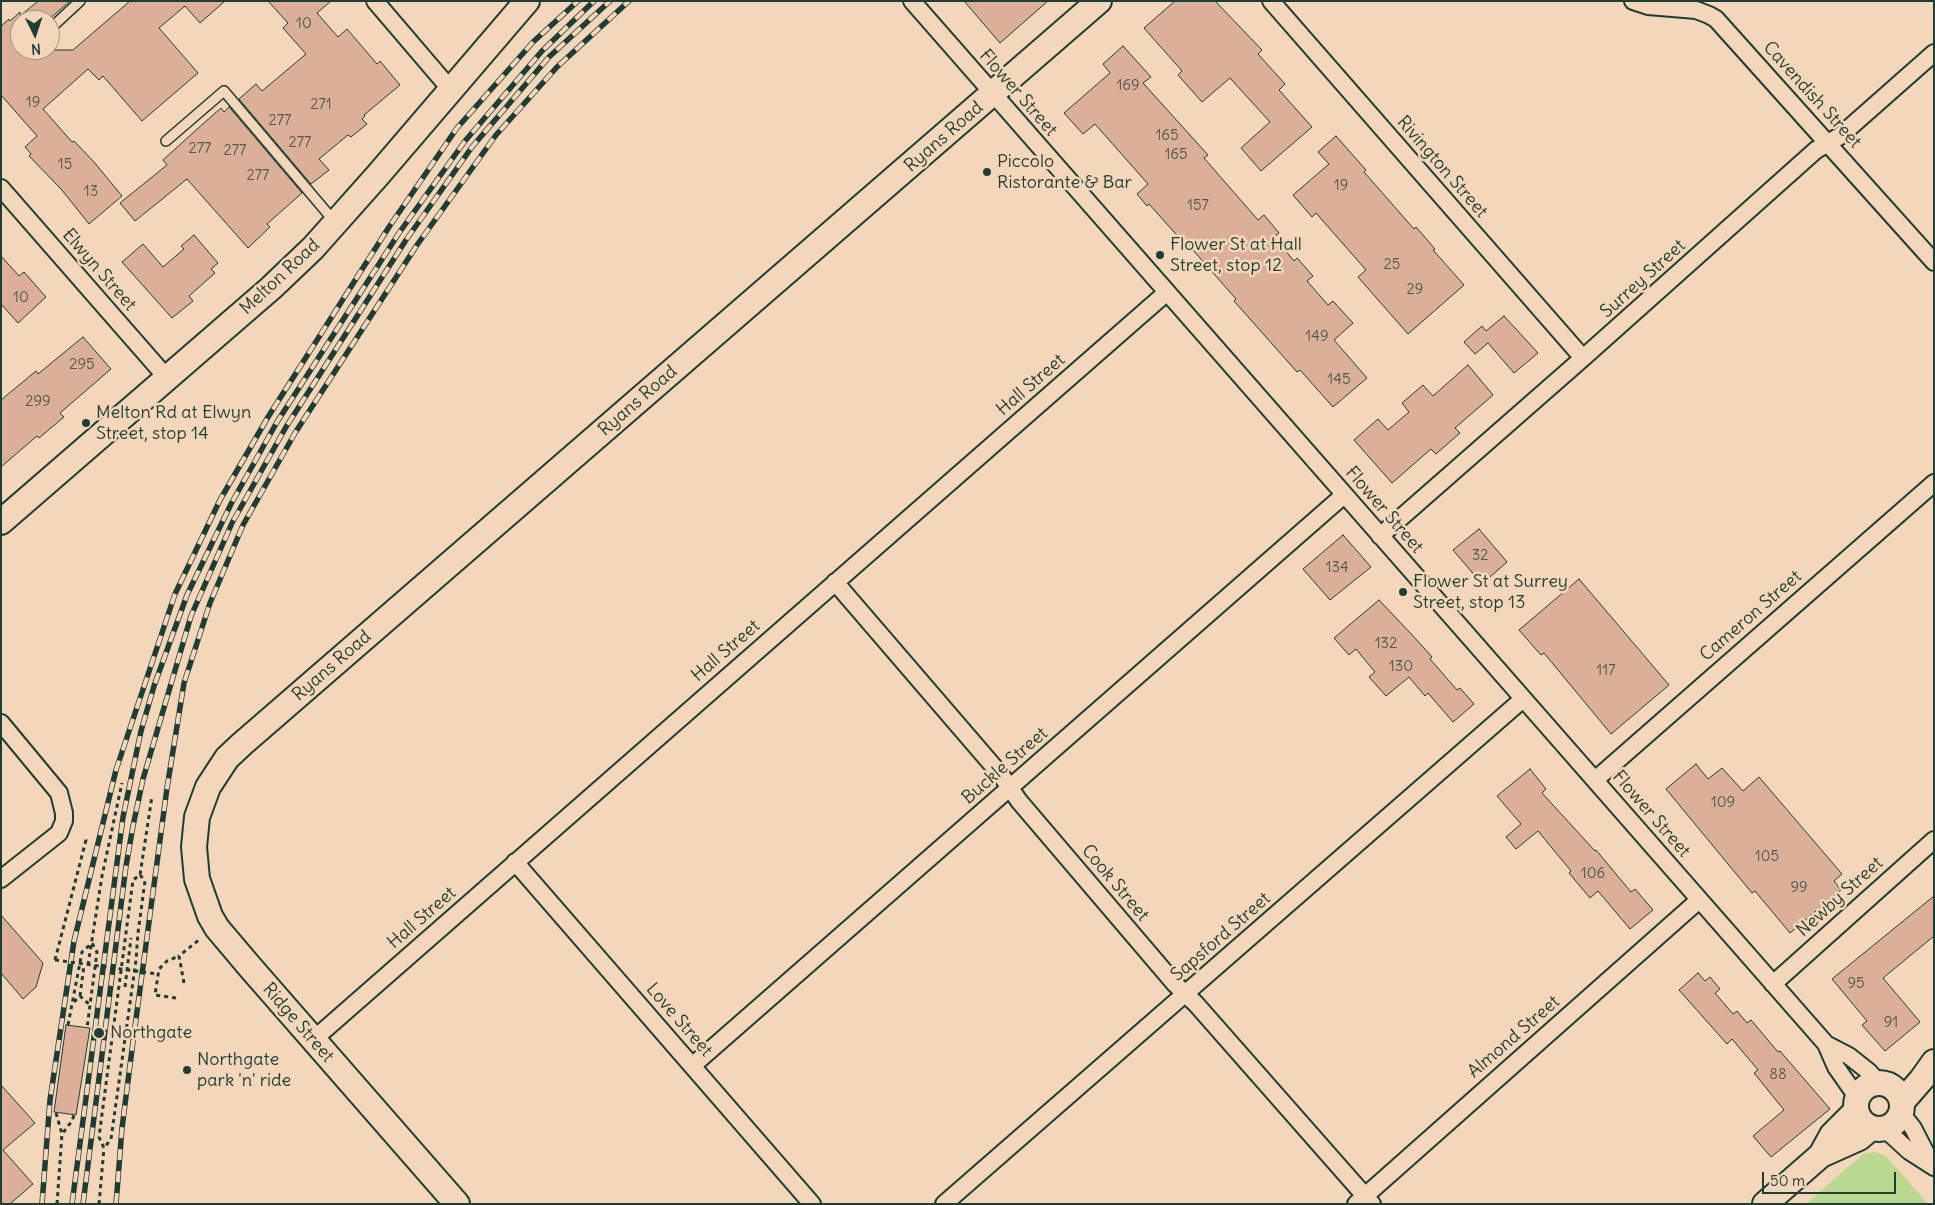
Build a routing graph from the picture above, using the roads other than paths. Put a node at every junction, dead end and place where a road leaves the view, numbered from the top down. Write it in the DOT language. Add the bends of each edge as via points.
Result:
graph roads {
  1 [pos="80,1"];
  2 [pos="375,1"];
  3 [pos="527,1"];
  4 [pos="912,1"];
  5 [pos="1099,1"];
  6 [pos="1271,1"];
  7 [pos="1633,1"];
  8 [pos="1680,5"];
  9 [pos="60,20"];
  10 [pos="1934,53"];
  11 [pos="451,90"];
  12 [pos="993,95"];
  13 [pos="166,141"];
  14 [pos="1828,144"];
  15 [pos="1,188"];
  16 [pos="336,223"];
  17 [pos="1934,262"];
  18 [pos="1166,293"];
  19 [pos="1583,358"];
  20 [pos="167,378"];
  21 [pos="1934,483"];
  22 [pos="1344,495"];
  23 [pos="1,522"];
  24 [pos="1380,536"];
  25 [pos="835,582"];
  26 [pos="1523,699"];
  27 [pos="1,723"];
  28 [pos="1595,780"];
  29 [pos="1010,788"];
  30 [pos="197,817"];
  31 [pos="1934,840"];
  32 [pos="515,862"];
  33 [pos="1,880"];
  34 [pos="1700,900"];
  35 [pos="1774,984"];
  36 [pos="1185,994"];
  37 [pos="313,1040"];
  38 [pos="1826,1044"];
  39 [pos="1934,1062"];
  40 [pos="692,1066"];
  41 [pos="1856,1104"];
  42 [pos="1887,1106"];
  43 [pos="1821,1155"];
  44 [pos="1933,1166"];
  45 [pos="1364,1201"];
  46 [pos="457,1204"];
  47 [pos="812,1204"];
  48 [pos="944,1204"];
  49 [pos="1765,1204"];
  1 -- 9 [label="lane"];
  2 -- 11 [label="street"];
  3 -- 11 [label="street, Melton Road"];
  4 -- 12 [label="street, Flower Street"];
  5 -- 12 [label="street, Ryans Road"];
  6 -- 19 [label="street, Rivington Street"];
  7 -- 8 [label="street, Cavendish Street" via="1648,6"];
  8 -- 14 [label="street, Cavendish Street" via="1716,19"];
  10 -- 14 [label="street, Surrey Street"];
  11 -- 16 [label="street, Melton Road"];
  12 -- 18 [label="street, Flower Street"];
  12 -- 30 [label="street, Ryans Road" via="242,744 217,772"];
  13 -- 16 [label="lane" via="224,91"];
  14 -- 17 [label="street, Cavendish Street"];
  14 -- 19 [label="street, Surrey Street" via="1816,150"];
  15 -- 20 [label="street, Elwyn Street"];
  16 -- 20 [label="street, Melton Road" via="271,288"];
  18 -- 22 [label="street, Flower Street"];
  18 -- 25 [label="street, Hall Street"];
  19 -- 24 [label="street, Surrey Street"];
  20 -- 23 [label="street, Melton Road"];
  21 -- 28 [label="street, Cameron Street"];
  22 -- 24 [label="street, Flower Street"];
  22 -- 29 [label="street, Buckle Street"];
  24 -- 26 [label="street, Flower Street"];
  25 -- 29 [label="street, Cook Street"];
  25 -- 32 [label="street, Hall Street"];
  26 -- 28 [label="street, Flower Street"];
  26 -- 36 [label="street, Sapsford Street"];
  27 -- 33 [label="street" via="59,793 64,813 59,833"];
  28 -- 34 [label="street, Flower Street"];
  29 -- 36 [label="street, Cook Street"];
  29 -- 40 [label="street, Buckle Street"];
  30 -- 37 [label="street, Ridge Street" via="195,865 200,892 210,916 228,942"];
  31 -- 35 [label="street, Newby Street"];
  32 -- 37 [label="street, Hall Street"];
  32 -- 40 [label="street, Love Street"];
  34 -- 35 [label="street, Flower Street"];
  34 -- 45 [label="street, Almond Street"];
  35 -- 38 [label="street, Flower Street"];
  36 -- 45 [label="street, Cook Street"];
  36 -- 48 [label="street, Sapsford Street"];
  37 -- 46 [label="street, Ridge Street"];
  38 -- 41 [label="street, Flower Street"];
  38 -- 42 [label="street, Flower Street" via="1868,1071"];
  39 -- 42 [label="street" via="1922,1079"];
  40 -- 47 [label="street, Love Street"];
  41 -- 42 [label="street" via="1866,1087"];
  41 -- 42 [label="street" via="1861,1122"];
  41 -- 43 [label="street"];
  42 -- 43 [label="street" via="1859,1138"];
  42 -- 44 [label="street, Flower Street" via="1913,1128"];
  42 -- 44 [label="street, Flower Street" via="1909,1151"];
  43 -- 49 [label="street"];
}
